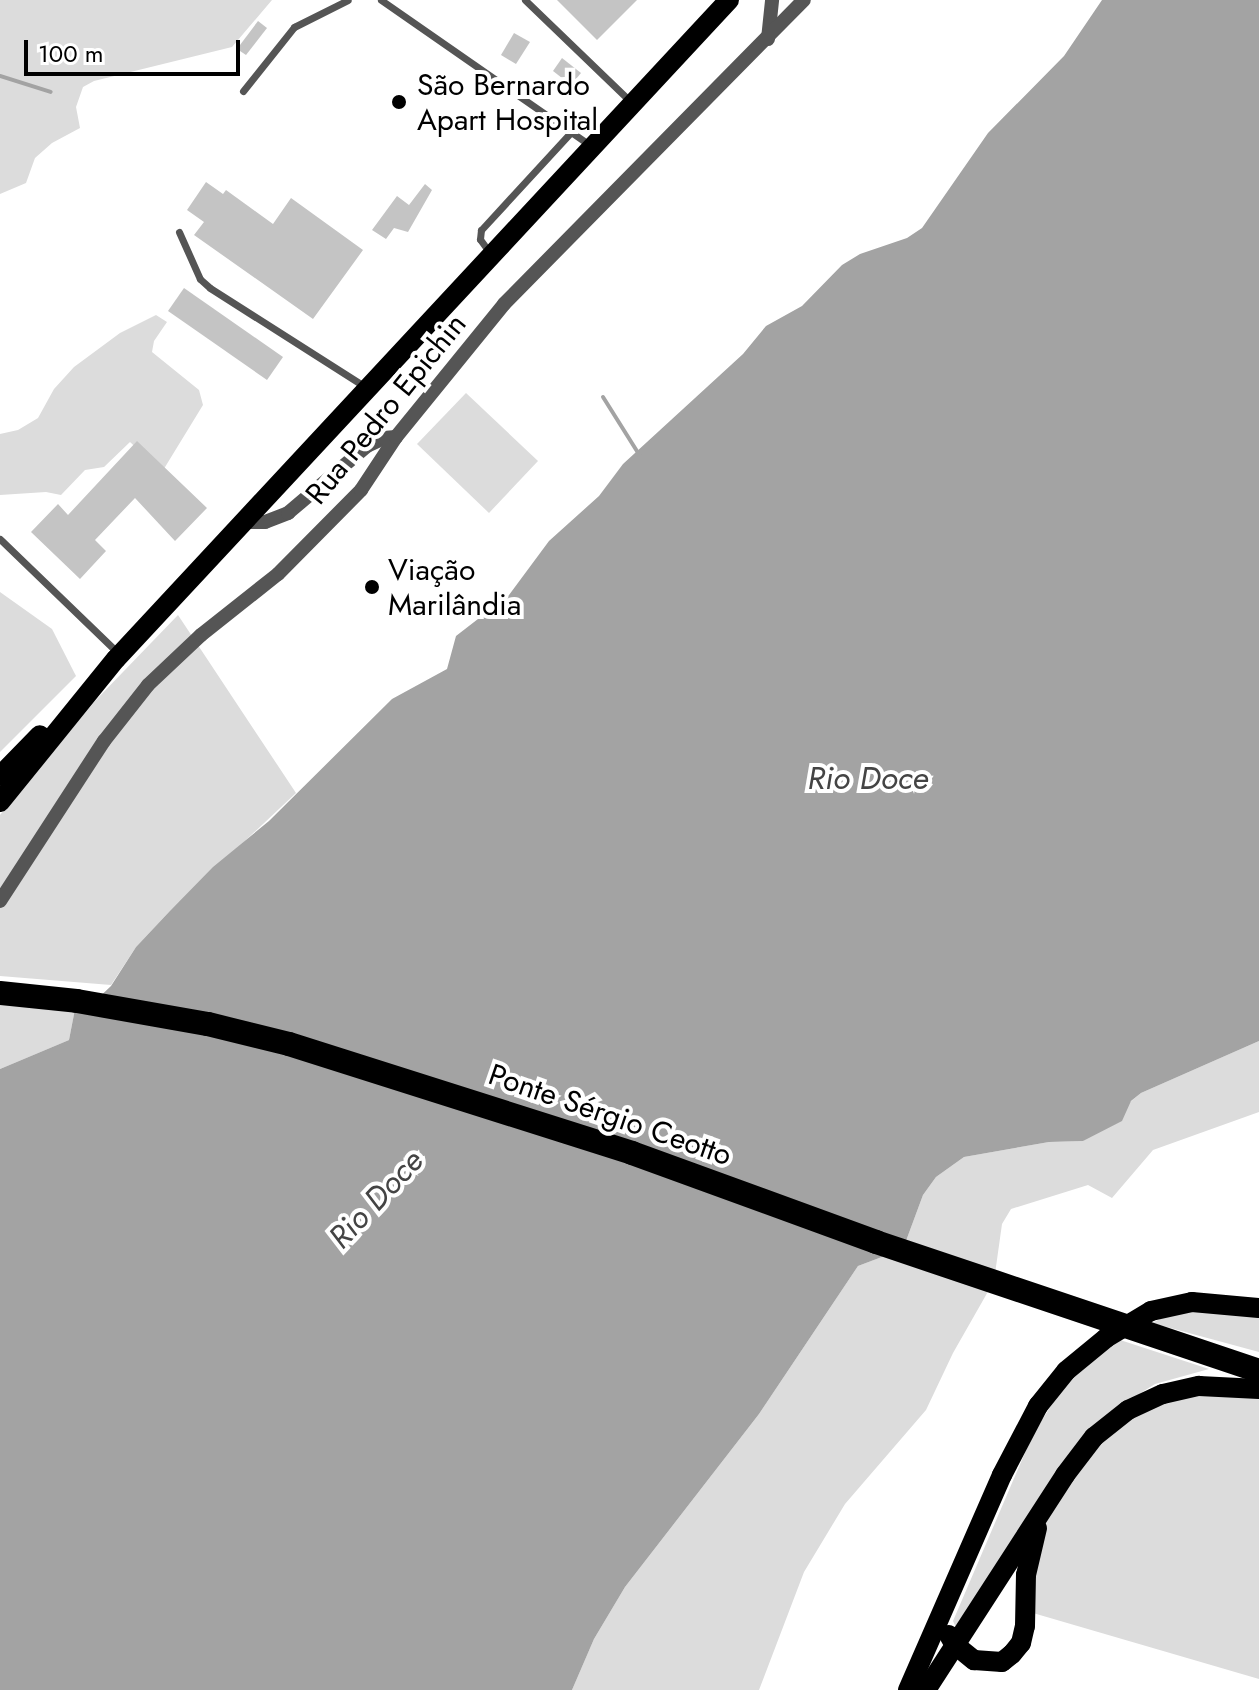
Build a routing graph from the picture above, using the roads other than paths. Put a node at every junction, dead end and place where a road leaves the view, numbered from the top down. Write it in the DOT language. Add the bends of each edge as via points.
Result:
graph roads {
  1 [pos="348,0"];
  2 [pos="381,0"];
  3 [pos="525,0"];
  4 [pos="729,0"];
  5 [pos="772,0"];
  6 [pos="804,0"];
  7 [pos="768,39"];
  8 [pos="243,91"];
  9 [pos="633,104"];
  10 [pos="571,132"];
  11 [pos="592,146"];
  12 [pos="179,232"];
  13 [pos="492,255"];
  14 [pos="370,390"];
  15 [pos="396,437"];
  16 [pos="245,522"];
  17 [pos="0,539"];
  18 [pos="118,657"];
  19 [pos="0,776"];
  20 [pos="0,802"];
  21 [pos="0,901"];
  22 [pos="0,993"];
  23 [pos="1259,1308"];
  24 [pos="1255,1369"];
  25 [pos="1259,1389"];
  26 [pos="1046,1506"];
  27 [pos="951,1595"];
  28 [pos="954,1644"];
  29 [pos="908,1690"];
  30 [pos="926,1690"];
  1 -- 8 [label="lane" via="294,27"];
  2 -- 10 [label="lane"];
  3 -- 9 [label="lane"];
  4 -- 9 [label="main road"];
  5 -- 7 [label="street"];
  6 -- 7 [label="street, Rua Pedro Epichin"];
  7 -- 15 [label="street, Rua Pedro Epichin" via="504,304"];
  9 -- 11 [label="main road"];
  10 -- 11 [label="lane"];
  10 -- 13 [label="lane" via="481,230 480,239"];
  11 -- 13 [label="main road"];
  12 -- 14 [label="lane" via="200,279 210,288"];
  13 -- 14 [label="main road"];
  14 -- 16 [label="main road"];
  15 -- 16 [label="street" via="367,446 288,513 265,522"];
  15 -- 21 [label="street, Rua Pedro Epichin" via="361,490 278,574 148,685 104,741"];
  16 -- 18 [label="main road"];
  17 -- 18 [label="lane"];
  18 -- 19 [label="main road"];
  18 -- 20 [label="main road"];
  22 -- 24 [label="highway, Ponte Sérgio Ceotto" via="91,1003 289,1044 632,1153"];
  23 -- 27 [label="main road" via="1192,1302 1151,1311 1066,1371 1038,1406 1002,1475"];
  25 -- 26 [label="main road" via="1199,1386 1128,1410 1094,1437"];
  26 -- 28 [label="main road"];
  26 -- 28 [label="main road" via="1026,1575 1021,1643 1002,1662 989,1664"];
  27 -- 28 [label="main road" via="948,1622"];
  27 -- 29 [label="main road"];
  28 -- 30 [label="main road"];
}
